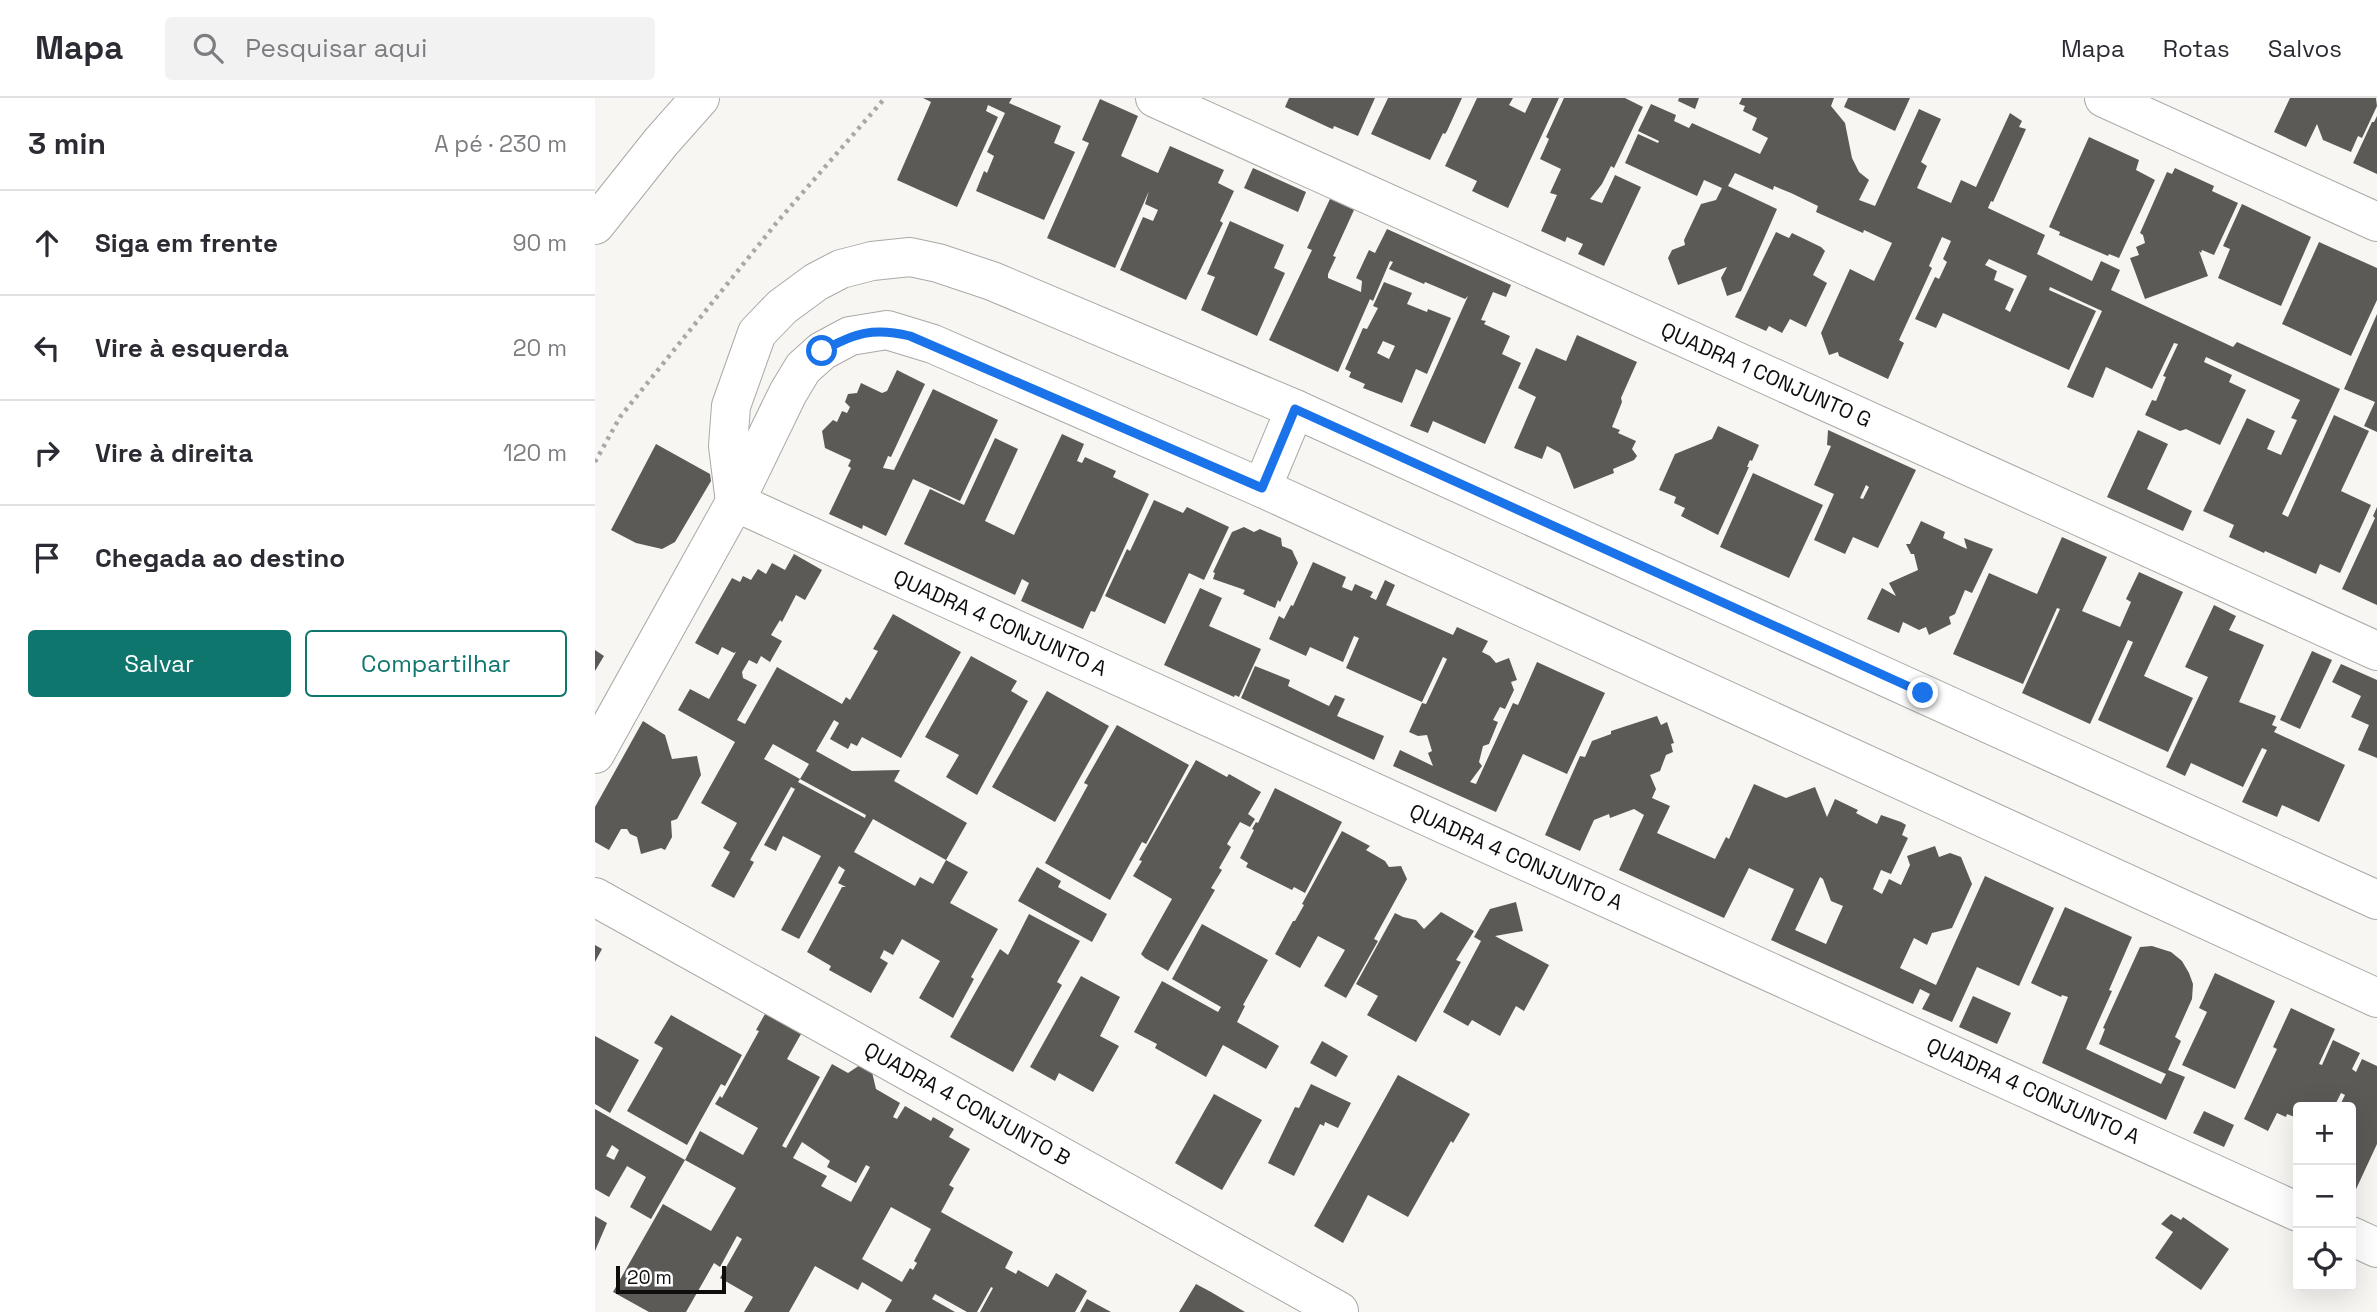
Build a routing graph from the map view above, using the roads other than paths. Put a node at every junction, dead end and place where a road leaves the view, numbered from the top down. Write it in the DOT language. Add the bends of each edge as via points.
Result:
graph roads {
  1 [pos="700,98"];
  2 [pos="1155,98"];
  3 [pos="2104,98"];
  4 [pos="2377,222"];
  5 [pos="595,225"];
  6 [pos="1295,409"];
  7 [pos="1262,488"];
  8 [pos="735,502"];
  9 [pos="2377,652"];
  10 [pos="595,754"];
  11 [pos="595,897"];
  12 [pos="2377,900"];
  13 [pos="2377,998"];
  14 [pos="2293,1210"];
  15 [pos="2356,1238"];
  16 [pos="2377,1248"];
  17 [pos="1339,1311"];
  1 -- 5 [label="street"];
  2 -- 9 [label="street, QUADRA 1 CONJUNTO G"];
  3 -- 4 [label="street"];
  6 -- 7 [label="street"];
  6 -- 8 [label="street" via="959,269 909,257 872,261 816,282 757,333 731,406 728,446"];
  6 -- 12 [label="street"];
  7 -- 8 [label="street" via="933,344 887,330 850,335 803,368"];
  7 -- 13 [label="street"];
  8 -- 10 [label="street"];
  8 -- 14 [label="street, QUADRA 4 CONJUNTO A"];
  11 -- 17 [label="street, QUADRA 4 CONJUNTO B"];
  15 -- 16 [label="street"];
}
